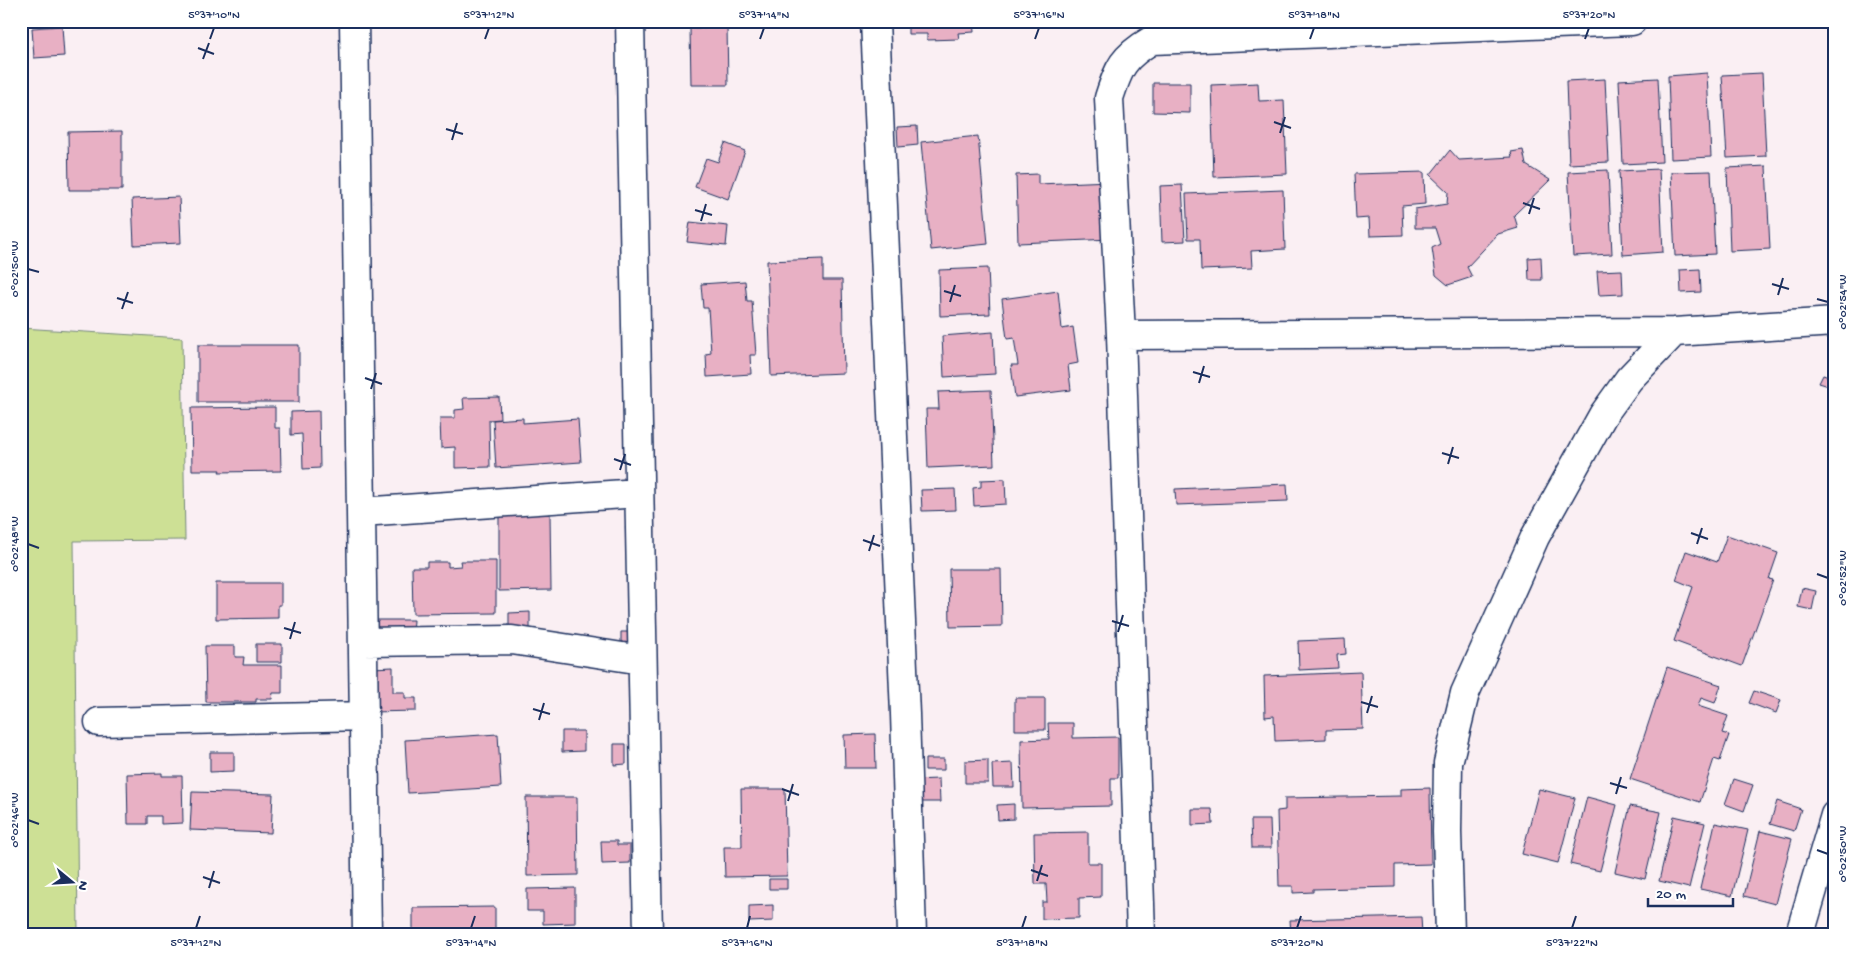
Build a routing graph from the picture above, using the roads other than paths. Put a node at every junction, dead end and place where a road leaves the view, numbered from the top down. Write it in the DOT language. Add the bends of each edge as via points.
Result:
graph roads {
  1 [pos="354,21"];
  2 [pos="630,21"];
  3 [pos="876,21"];
  4 [pos="1632,21"];
  5 [pos="1835,322"];
  6 [pos="1674,332"];
  7 [pos="1121,335"];
  8 [pos="640,493"];
  9 [pos="361,512"];
  10 [pos="363,642"];
  11 [pos="642,660"];
  12 [pos="364,716"];
  13 [pos="100,722"];
  14 [pos="1835,815"];
  15 [pos="367,934"];
  16 [pos="648,934"];
  17 [pos="912,934"];
  18 [pos="1141,934"];
  19 [pos="1450,934"];
  20 [pos="1800,934"];
  1 -- 9 [label="street"];
  2 -- 8 [label="street"];
  3 -- 17 [label="street"];
  4 -- 7 [label="street" via="1152,40 1134,51 1117,72 1109,98"];
  5 -- 6 [label="street"];
  6 -- 7 [label="street"];
  6 -- 19 [label="street" via="1629,379 1603,415 1535,537 1464,693 1448,762"];
  7 -- 18 [label="street"];
  8 -- 9 [label="street"];
  8 -- 11 [label="street"];
  9 -- 10 [label="street"];
  10 -- 11 [label="street" via="512,640"];
  10 -- 12 [label="street"];
  11 -- 16 [label="street"];
  12 -- 13 [label="street"];
  12 -- 15 [label="street"];
  14 -- 20 [label="street"];
}
